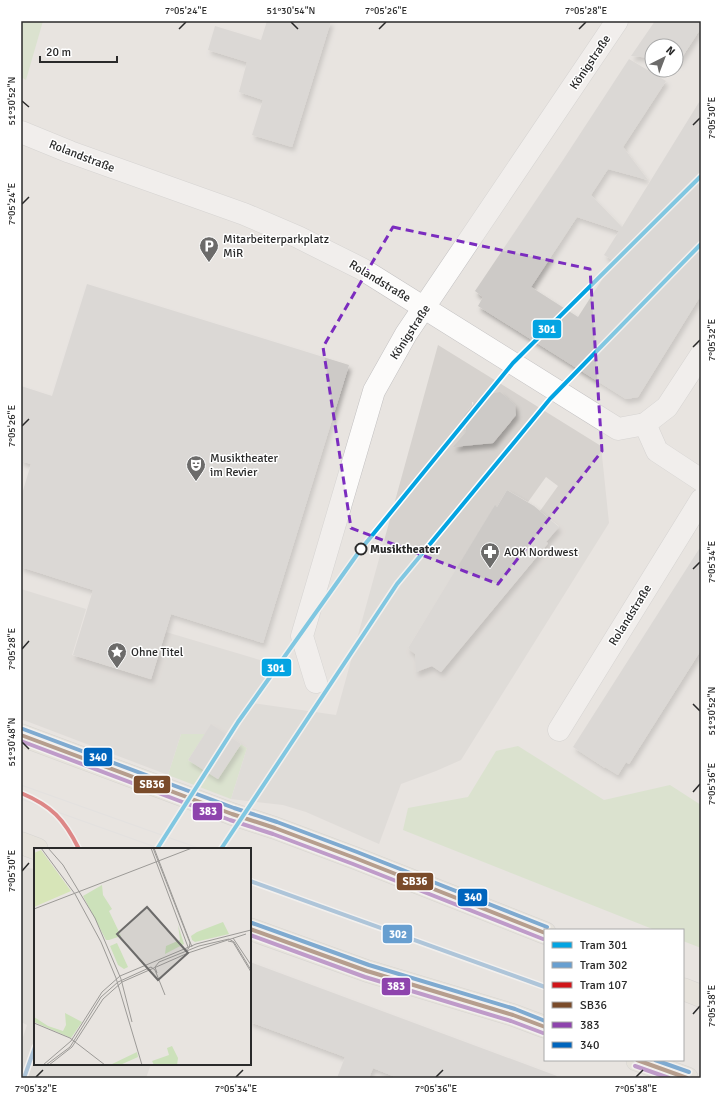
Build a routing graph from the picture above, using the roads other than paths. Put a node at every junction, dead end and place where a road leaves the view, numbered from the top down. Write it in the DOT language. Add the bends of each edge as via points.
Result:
graph roads {
  1 [pos="617,21"];
  2 [pos="21,132"];
  3 [pos="424,309"];
  4 [pos="701,355"];
  5 [pos="645,424"];
  6 [pos="701,480"];
  7 [pos="701,500"];
  8 [pos="316,682"];
  9 [pos="559,730"];
  10 [pos="21,735"];
  11 [pos="21,843"];
  12 [pos="34,848"];
  13 [pos="251,929"];
  14 [pos="544,933"];
  15 [pos="684,989"];
  16 [pos="701,996"];
  17 [pos="544,1027"];
  18 [pos="640,1061"];
  19 [pos="687,1078"];
  1 -- 3 [label="street, Königstraße"];
  2 -- 3 [label="street, Rolandstraße" via="244,214 298,237 362,269"];
  3 -- 5 [label="street, Rolandstraße" via="618,429"];
  3 -- 8 [label="street, Königstraße" via="406,334 374,391 302,636"];
  4 -- 5 [label="street" via="667,407"];
  5 -- 6 [label="street" via="657,451"];
  7 -- 9 [label="street, Rolandstraße"];
  10 -- 14 [label="main road" via="348,855"];
  11 -- 12 [label="main road"];
  13 -- 17 [label="main road" via="367,971"];
  15 -- 16 [label="main road"];
  18 -- 19 [label="main road"];
}
